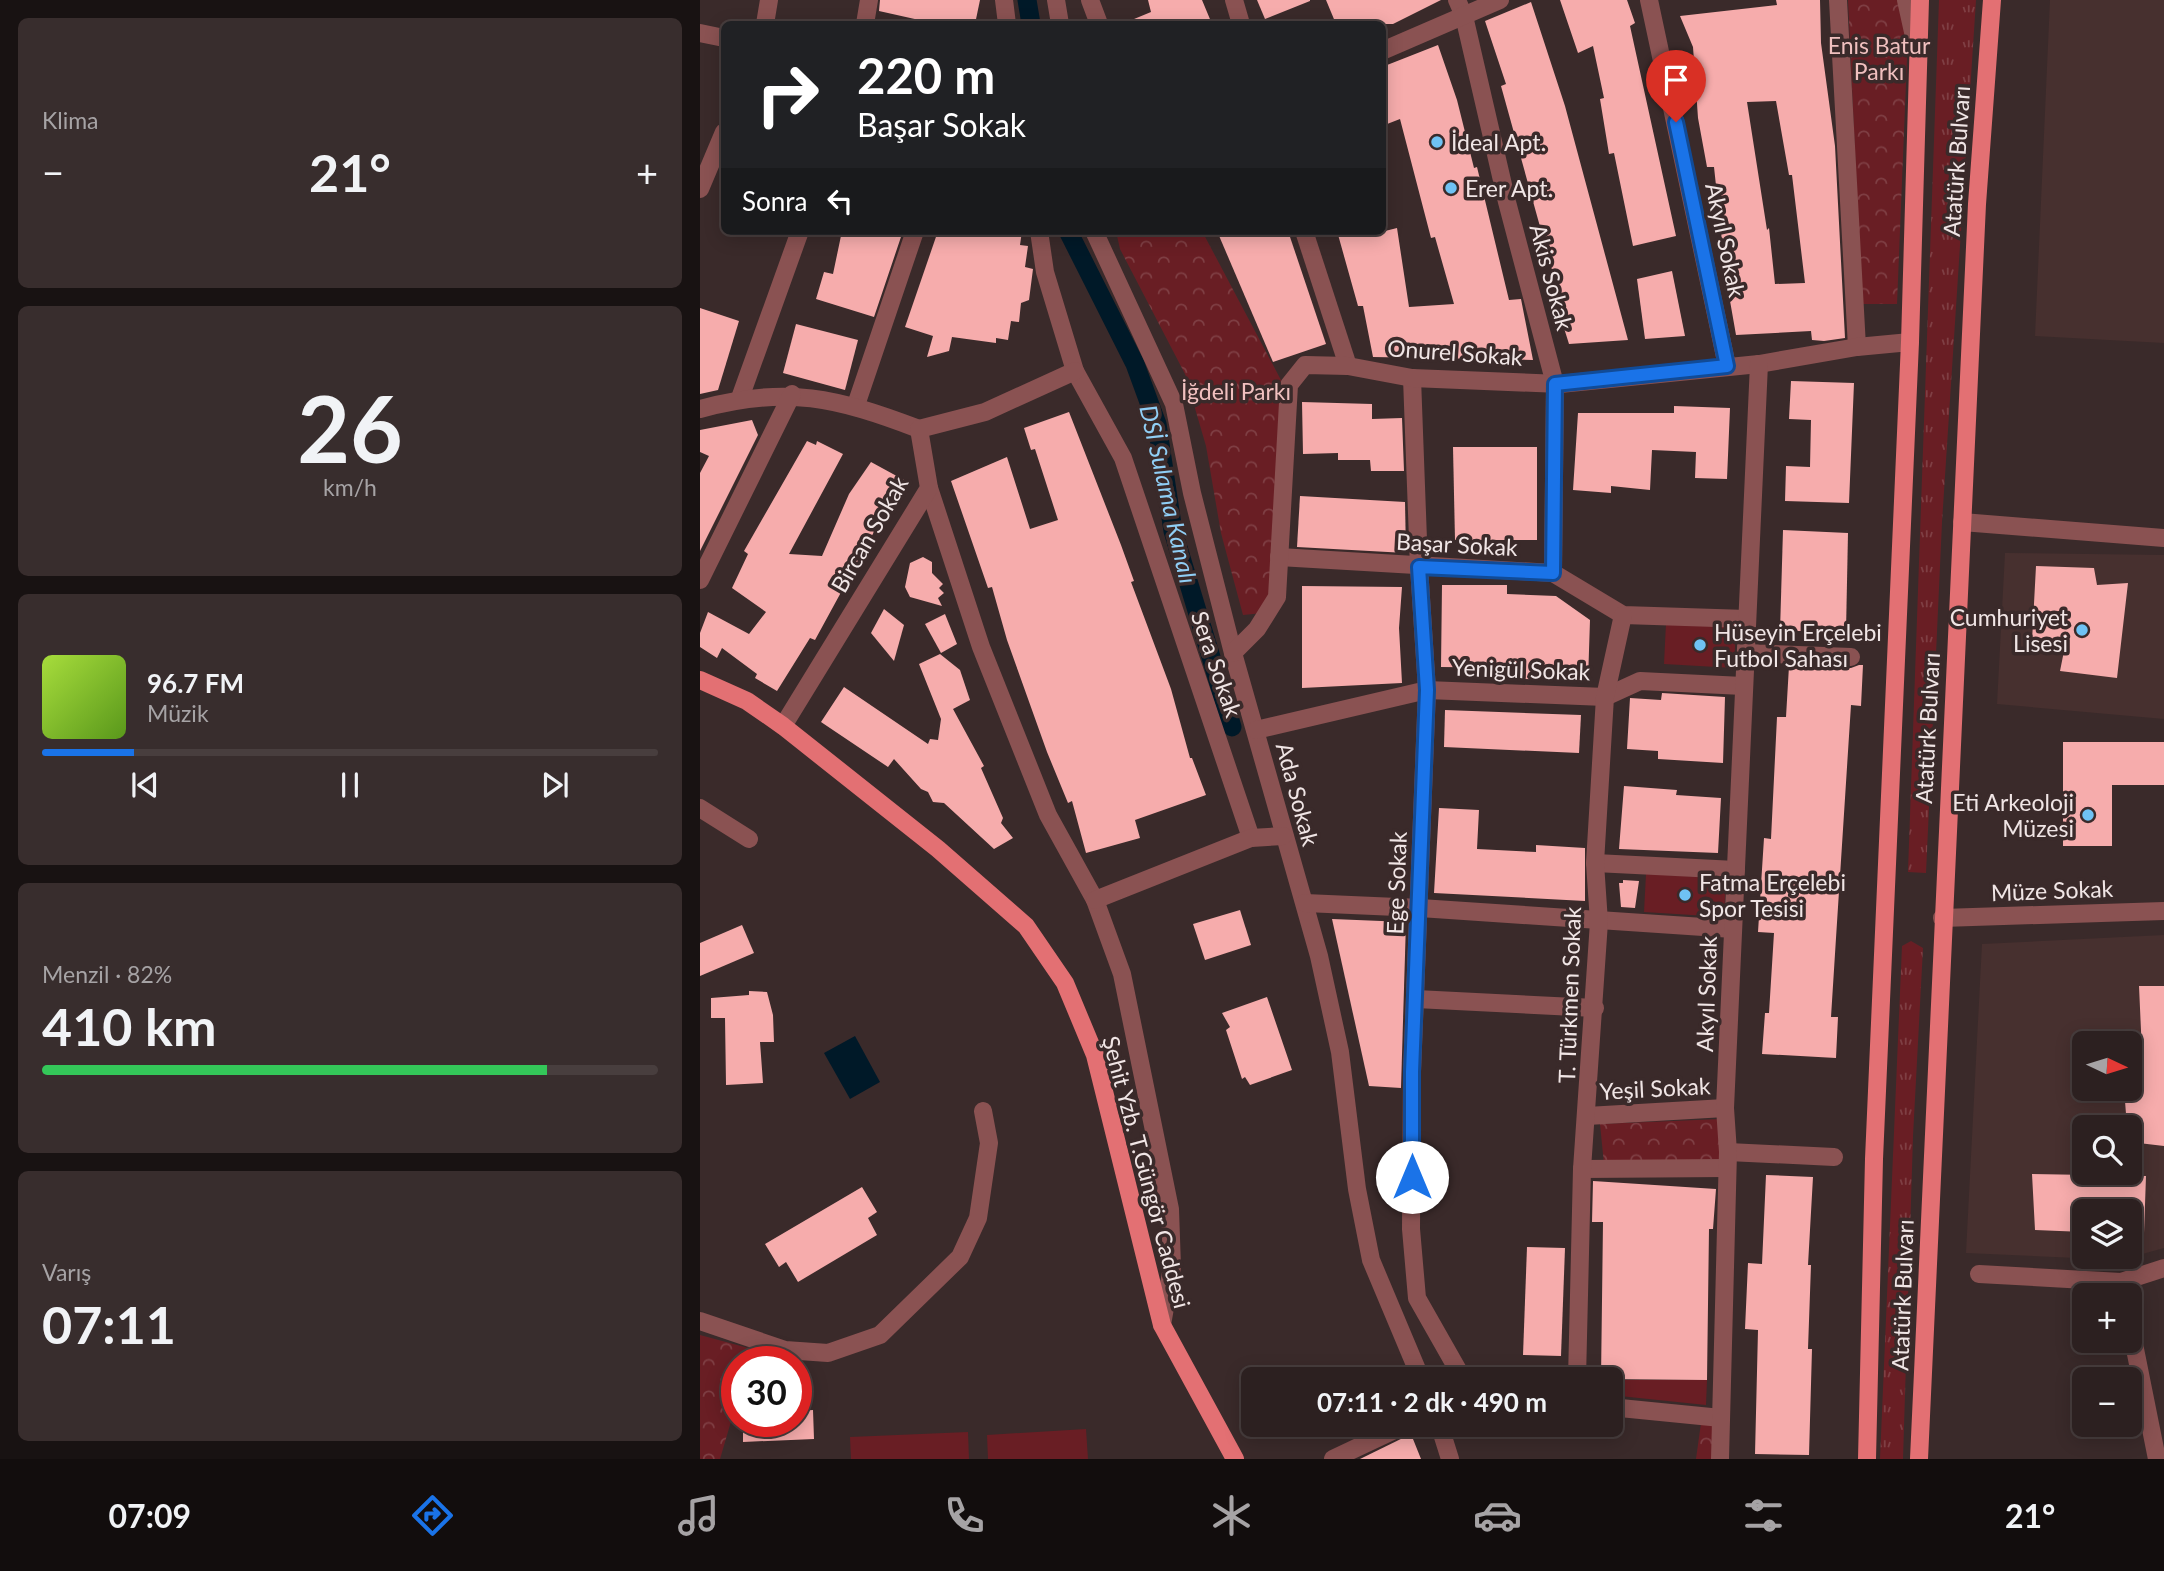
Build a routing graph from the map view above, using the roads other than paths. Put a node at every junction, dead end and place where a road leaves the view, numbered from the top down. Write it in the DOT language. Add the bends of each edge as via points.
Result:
graph roads {
  1 [pos="769,0"];
  2 [pos="869,0"];
  3 [pos="1004,0"];
  4 [pos="1056,0"];
  5 [pos="1090,0"];
  6 [pos="1234,0"];
  7 [pos="1500,0"];
  8 [pos="1649,0"];
  9 [pos="1838,0"];
  10 [pos="1906,0"];
  11 [pos="1920,0"];
  12 [pos="1992,0"];
  13 [pos="1461,8"];
  14 [pos="766,21"];
  15 [pos="866,21"];
  16 [pos="1007,21"];
  17 [pos="1060,21"];
  18 [pos="1097,21"];
  19 [pos="1240,21"];
  20 [pos="700,33"];
  21 [pos="721,37"];
  22 [pos="1386,49"];
  23 [pos="1918,54"];
  24 [pos="721,139"];
  25 [pos="700,189"];
  26 [pos="799,235"];
  27 [pos="914,235"];
  28 [pos="1040,235"];
  29 [pos="1096,235"];
  30 [pos="1305,235"];
  31 [pos="1910,342"];
  32 [pos="1857,347"];
  33 [pos="1759,364"];
  34 [pos="1348,366"];
  35 [pos="1727,366"];
  36 [pos="1075,370"];
  37 [pos="1412,378"];
  38 [pos="1555,384"];
  39 [pos="792,394"];
  40 [pos="740,398"];
  41 [pos="856,405"];
  42 [pos="700,410"];
  43 [pos="919,429"];
  44 [pos="929,488"];
  45 [pos="1962,522"];
  46 [pos="2164,538"];
  47 [pos="1279,556"];
  48 [pos="1419,567"];
  49 [pos="1553,573"];
  50 [pos="700,580"];
  51 [pos="1623,615"];
  52 [pos="1747,619"];
  53 [pos="1233,653"];
  54 [pos="1745,653"];
  55 [pos="1851,657"];
  56 [pos="700,680"];
  57 [pos="1744,686"];
  58 [pos="1427,690"];
  59 [pos="1605,697"];
  60 [pos="783,726"];
  61 [pos="1256,730"];
  62 [pos="700,808"];
  63 [pos="1283,836"];
  64 [pos="1251,838"];
  65 [pos="749,839"];
  66 [pos="1595,863"];
  67 [pos="1736,870"];
  68 [pos="1095,900"];
  69 [pos="1304,903"];
  70 [pos="1420,908"];
  71 [pos="2164,911"];
  72 [pos="1942,918"];
  73 [pos="1600,922"];
  74 [pos="1733,929"];
  75 [pos="1416,999"];
  76 [pos="1595,1008"];
  77 [pos="1726,1108"];
  78 [pos="983,1111"];
  79 [pos="1587,1116"];
  80 [pos="1834,1157"];
  81 [pos="1728,1160"];
  82 [pos="1581,1170"];
  83 [pos="2164,1268"];
  84 [pos="1979,1274"];
  85 [pos="2072,1283"];
  86 [pos="2133,1283"];
  87 [pos="700,1321"];
  88 [pos="1162,1325"];
  89 [pos="2136,1353"];
  90 [pos="1416,1367"];
  91 [pos="1456,1367"];
  92 [pos="1577,1367"];
  93 [pos="1623,1408"];
  94 [pos="1721,1418"];
  95 [pos="1379,1437"];
  96 [pos="1443,1437"];
  97 [pos="1236,1459"];
  98 [pos="1333,1459"];
  99 [pos="1450,1459"];
  100 [pos="1720,1459"];
  101 [pos="1867,1459"];
  102 [pos="1919,1459"];
  103 [pos="2157,1459"];
  1 -- 14 [label="street"];
  2 -- 15 [label="street"];
  3 -- 16 [label="street"];
  4 -- 17 [label="street"];
  5 -- 18 [label="street"];
  6 -- 19 [label="street"];
  7 -- 13 [label="street"];
  8 -- 35 [label="street, Akyıl Sokak"];
  9 -- 32 [label="street"];
  10 -- 23 [label="street"];
  11 -- 23 [label="main road, Atatürk Bulvarı"];
  12 -- 45 [label="main road, Atatürk Bulvarı"];
  13 -- 22 [label="street"];
  13 -- 38 [label="street, Akis Sokak"];
  20 -- 21 [label="street"];
  23 -- 31 [label="main road, Atatürk Bulvarı"];
  24 -- 25 [label="street"];
  26 -- 40 [label="street"];
  27 -- 41 [label="street"];
  28 -- 36 [label="street, Sera Sokak" via="1045,272"];
  29 -- 53 [label="street, Ada Sokak" via="1174,404"];
  30 -- 34 [label="street"];
  31 -- 32 [label="street, Onurel Sokak"];
  31 -- 101 [label="main road, Atatürk Bulvarı" via="1874,1159"];
  32 -- 33 [label="street, Onurel Sokak"];
  33 -- 35 [label="street, Onurel Sokak"];
  33 -- 52 [label="street, Akyıl Sokak"];
  34 -- 37 [label="street, Onurel Sokak"];
  34 -- 47 [label="street, Onurel Sokak" via="1305,365 1289,385"];
  35 -- 38 [label="street, Onurel Sokak"];
  36 -- 43 [label="street" via="985,412"];
  36 -- 64 [label="street, Sera Sokak" via="1123,458"];
  37 -- 38 [label="street, Onurel Sokak"];
  37 -- 48 [label="street, Ege Sokak"];
  38 -- 49 [label="street, Akis Sokak"];
  39 -- 40 [label="street"];
  39 -- 41 [label="street"];
  39 -- 50 [label="street"];
  40 -- 42 [label="street"];
  41 -- 43 [label="street"];
  43 -- 44 [label="street, Bircan Sokak"];
  44 -- 60 [label="street, Bircan Sokak"];
  44 -- 68 [label="street" via="981,647 1048,815"];
  45 -- 46 [label="street"];
  45 -- 72 [label="main road, Atatürk Bulvarı"];
  47 -- 48 [label="street, Başar Sokak"];
  47 -- 53 [label="street, Onurel Sokak" via="1277,597 1257,629"];
  48 -- 49 [label="street, Başar Sokak"];
  48 -- 58 [label="street, Ege Sokak"];
  49 -- 51 [label="street, Başar Sokak"];
  51 -- 52 [label="street, Başar Sokak"];
  51 -- 59 [label="street, T. Türkmen Sokak"];
  52 -- 54 [label="street, Akyıl Sokak"];
  53 -- 61 [label="street, Ada Sokak"];
  54 -- 55 [label="street"];
  54 -- 57 [label="street, Akyıl Sokak"];
  56 -- 60 [label="main road, Şehit Yzb. T.Güngör Caddesi" via="747,701"];
  57 -- 59 [label="street, Yenigül Sokak" via="1640,681"];
  57 -- 67 [label="street, Akyıl Sokak"];
  58 -- 59 [label="street, Yenigül Sokak"];
  58 -- 61 [label="street, Yenigül Sokak"];
  58 -- 70 [label="street, Ege Sokak"];
  59 -- 66 [label="street, T. Türkmen Sokak"];
  60 -- 88 [label="main road, Şehit Yzb. T.Güngör Caddesi" via="1026,926 1065,983 1095,1055"];
  61 -- 63 [label="street, Ada Sokak"];
  62 -- 65 [label="street"];
  63 -- 64 [label="street"];
  63 -- 69 [label="street, Ada Sokak"];
  64 -- 68 [label="street"];
  66 -- 67 [label="street"];
  66 -- 73 [label="street, T. Türkmen Sokak"];
  67 -- 74 [label="street, Akyıl Sokak"];
  68 -- 88 [label="street" via="1122,974 1170,1209 1172,1267"];
  69 -- 70 [label="street"];
  69 -- 90 [label="street, Ada Sokak" via="1340,1052 1371,1260"];
  70 -- 73 [label="street"];
  70 -- 75 [label="street, Ege Sokak"];
  71 -- 72 [label="street, Müze Sokak"];
  72 -- 102 [label="main road, Atatürk Bulvarı"];
  73 -- 74 [label="street"];
  73 -- 76 [label="street, T. Türkmen Sokak"];
  74 -- 77 [label="street, Akyıl Sokak"];
  75 -- 76 [label="street"];
  75 -- 91 [label="street, Ege Sokak" via="1411,1230 1417,1298"];
  76 -- 79 [label="street, T. Türkmen Sokak"];
  77 -- 79 [label="street, Yeşil Sokak"];
  77 -- 81 [label="street, Akyıl Sokak"];
  78 -- 87 [label="street" via="989,1143 978,1218 960,1257 880,1335 828,1353 785,1350"];
  79 -- 82 [label="street, T. Türkmen Sokak"];
  80 -- 81 [label="street"];
  81 -- 82 [label="street"];
  81 -- 94 [label="street, Akyıl Sokak"];
  82 -- 92 [label="street, T. Türkmen Sokak"];
  83 -- 86 [label="street"];
  84 -- 85 [label="street"];
  88 -- 97 [label="main road, Şehit Yzb. T.Güngör Caddesi"];
  89 -- 103 [label="street"];
  93 -- 94 [label="street"];
  94 -- 100 [label="street, Akyıl Sokak"];
  95 -- 98 [label="street"];
  96 -- 99 [label="street"];
}
